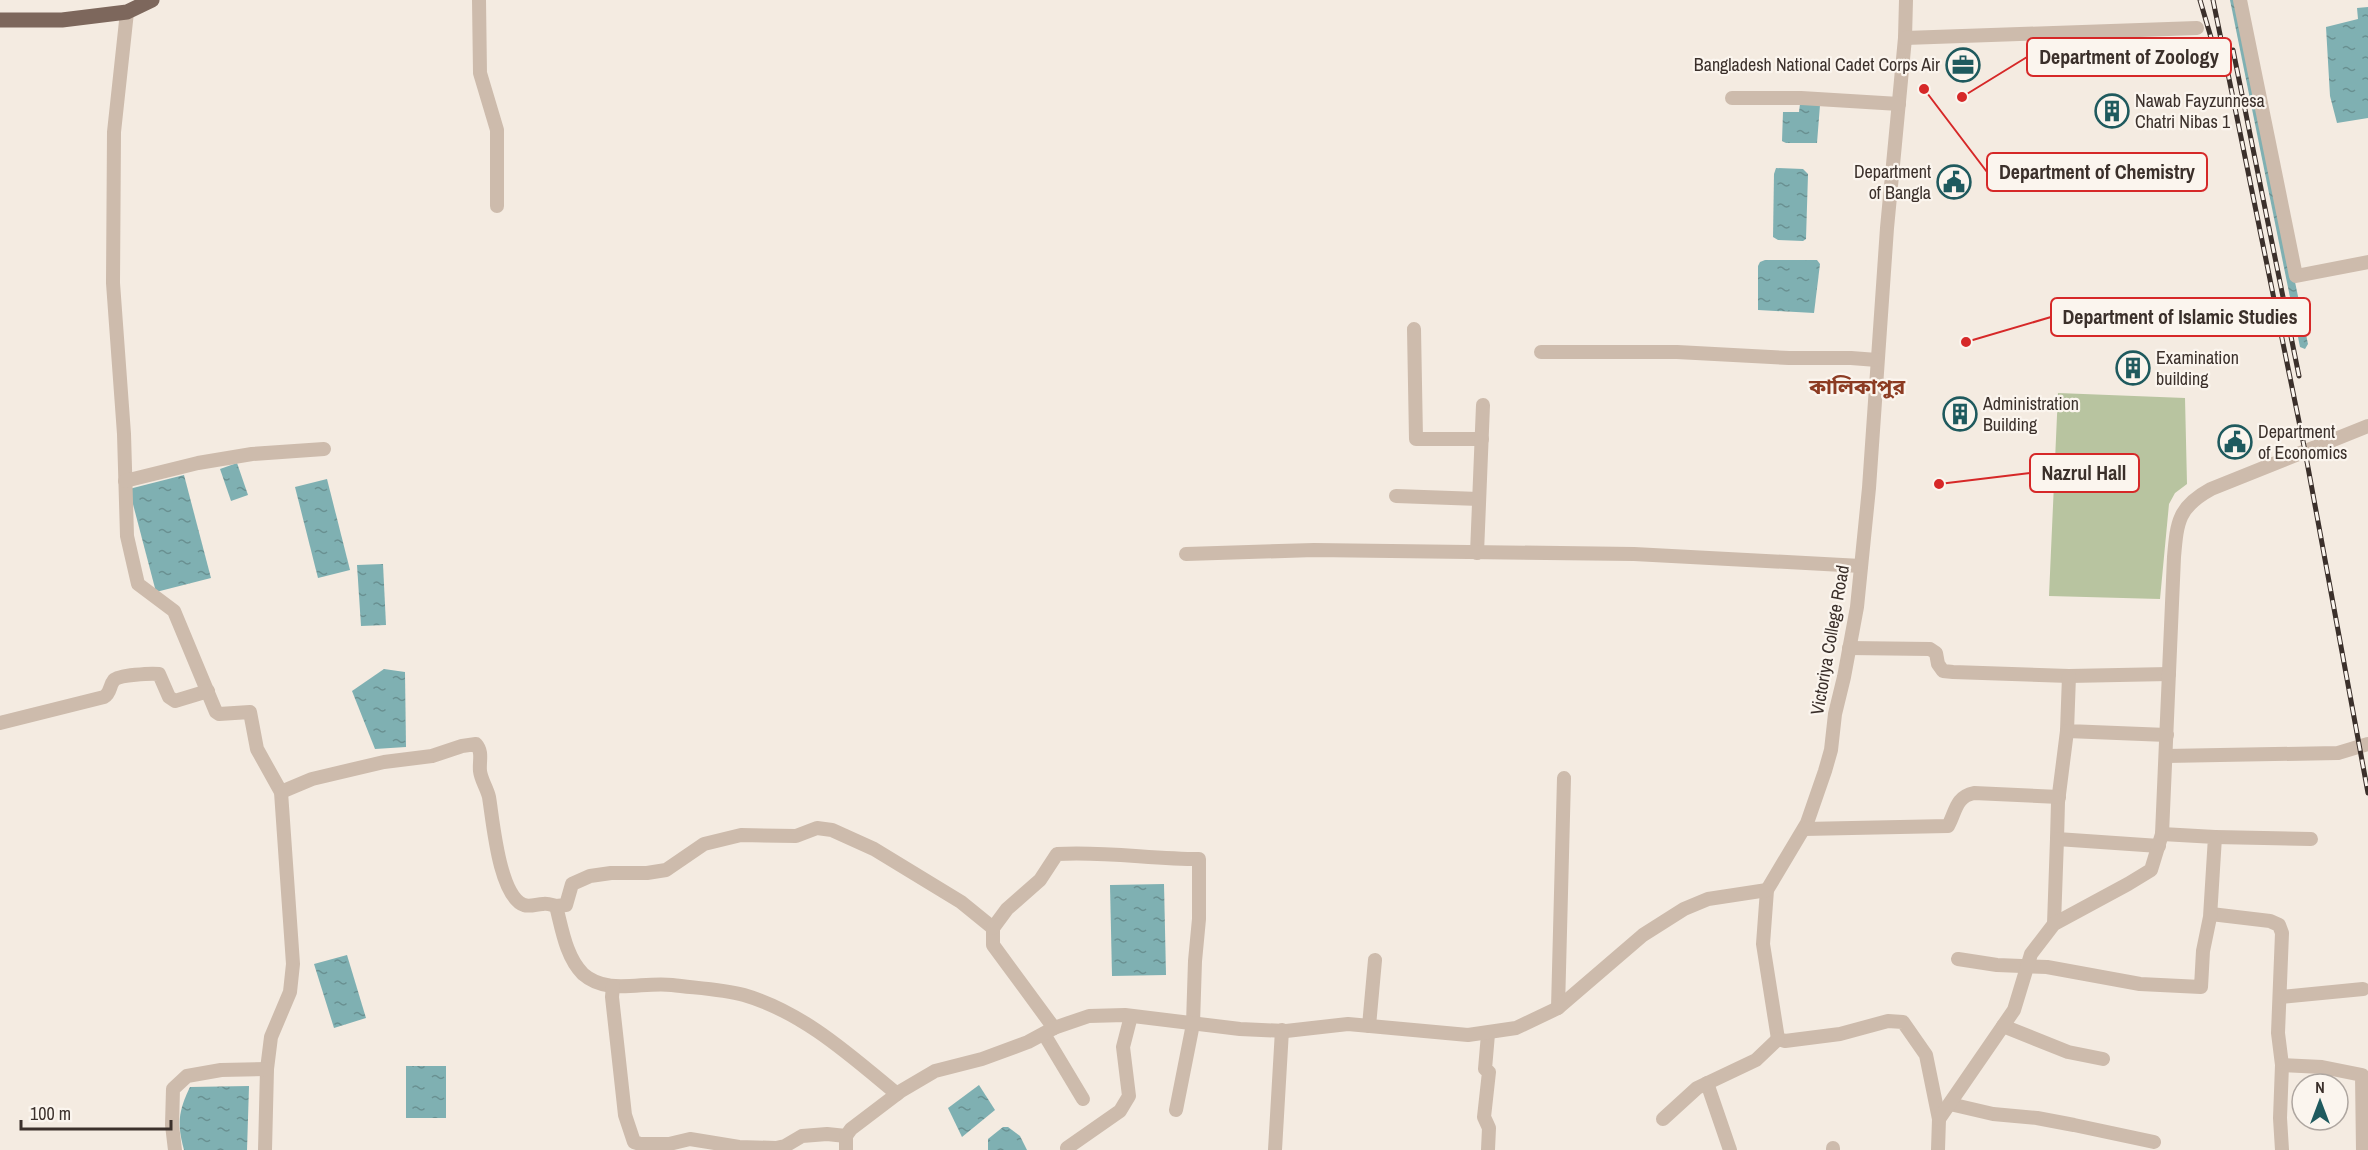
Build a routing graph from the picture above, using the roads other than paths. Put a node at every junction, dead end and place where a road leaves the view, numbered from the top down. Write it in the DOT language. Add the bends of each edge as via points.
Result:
graph roads {
  1 [pos="152,0"];
  2 [pos="479,0"];
  3 [pos="1906,0"];
  4 [pos="2240,0"];
  5 [pos="127,12"];
  6 [pos="0,20"];
  7 [pos="2197,28"];
  8 [pos="1905,38"];
  9 [pos="1732,98"];
  10 [pos="1899,104"];
  11 [pos="497,206"];
  12 [pos="2368,262"];
  13 [pos="1414,329"];
  14 [pos="1541,352"];
  15 [pos="1877,360"];
  16 [pos="1484,405"];
  17 [pos="2368,426"];
  18 [pos="1482,439"];
  19 [pos="324,449"];
  20 [pos="125,481"];
  21 [pos="1396,496"];
  22 [pos="1479,499"];
  23 [pos="1478,553"];
  24 [pos="1186,554"];
  25 [pos="1862,566"];
  26 [pos="1849,648"];
  27 [pos="2169,674"];
  28 [pos="2069,676"];
  29 [pos="208,691"];
  30 [pos="0,723"];
  31 [pos="2067,730"];
  32 [pos="2167,735"];
  33 [pos="2368,744"];
  34 [pos="2166,756"];
  35 [pos="1564,778"];
  36 [pos="281,792"];
  37 [pos="2059,797"];
  38 [pos="1804,829"];
  39 [pos="2215,837"];
  40 [pos="2057,839"];
  41 [pos="2311,839"];
  42 [pos="2161,840"];
  43 [pos="1767,891"];
  44 [pos="556,906"];
  45 [pos="2211,914"];
  46 [pos="2054,924"];
  47 [pos="993,928"];
  48 [pos="1958,959"];
  49 [pos="1374,960"];
  50 [pos="2027,967"];
  51 [pos="613,986"];
  52 [pos="2363,989"];
  53 [pos="2281,997"];
  54 [pos="1558,1008"];
  55 [pos="1131,1016"];
  56 [pos="1193,1024"];
  57 [pos="1369,1026"];
  58 [pos="2003,1026"];
  59 [pos="1282,1030"];
  60 [pos="1049,1031"];
  61 [pos="1488,1034"];
  62 [pos="1779,1039"];
  63 [pos="2103,1059"];
  64 [pos="2282,1065"];
  65 [pos="267,1069"];
  66 [pos="1707,1083"];
  67 [pos="897,1094"];
  68 [pos="1083,1099"];
  69 [pos="1950,1104"];
  70 [pos="1176,1110"];
  71 [pos="1663,1119"];
  72 [pos="1939,1119"];
  73 [pos="2154,1142"];
  74 [pos="846,1143"];
  75 [pos="669,1147"];
  76 [pos="1067,1148"];
  77 [pos="175,1150"];
  78 [pos="265,1150"];
  79 [pos="1275,1150"];
  80 [pos="1488,1150"];
  81 [pos="1730,1150"];
  82 [pos="1938,1150"];
  83 [pos="2282,1150"];
  84 [pos="2363,1150"];
  1 -- 5 [label="main road"];
  2 -- 11 [label="street" via="480,73 497,130"];
  3 -- 8 [label="street, Victoriya College Road"];
  4 -- 12 [label="street" via="2296,275"];
  5 -- 6 [label="main road" via="62,20"];
  5 -- 20 [label="street" via="114,132 113,272"];
  7 -- 8 [label="street"];
  8 -- 10 [label="street, Victoriya College Road"];
  9 -- 10 [label="street"];
  10 -- 15 [label="street, Victoriya College Road"];
  13 -- 18 [label="street" via="1416,440"];
  14 -- 15 [label="street" via="1677,352"];
  15 -- 25 [label="street, Victoriya College Road"];
  16 -- 18 [label="street"];
  17 -- 27 [label="street" via="2211,489 2182,510 2174,556"];
  18 -- 22 [label="street"];
  19 -- 20 [label="street" via="241,456"];
  20 -- 29 [label="street" via="127,536 138,585 174,611"];
  21 -- 22 [label="street"];
  22 -- 23 [label="street"];
  23 -- 24 [label="street" via="1314,550"];
  23 -- 25 [label="street" via="1634,554"];
  25 -- 26 [label="street, Victoriya College Road"];
  26 -- 28 [label="street" via="1930,649 1936,653 1943,671"];
  26 -- 38 [label="street, Victoriya College Road" via="1831,750"];
  27 -- 28 [label="street"];
  27 -- 32 [label="street"];
  28 -- 31 [label="street"];
  29 -- 30 [label="street" via="175,701 169,697 159,674 119,678 105,697"];
  29 -- 36 [label="street" via="219,714 250,712 257,749"];
  31 -- 32 [label="street"];
  31 -- 37 [label="street"];
  32 -- 34 [label="street"];
  33 -- 34 [label="street" via="2338,753"];
  34 -- 42 [label="street"];
  35 -- 54 [label="street"];
  36 -- 44 [label="street" via="312,779 476,744 508,888 524,905"];
  36 -- 65 [label="street" via="293,964 290,992 271,1037"];
  37 -- 38 [label="street" via="1965,795 1948,826"];
  37 -- 40 [label="street"];
  38 -- 43 [label="street, Victoriya College Road"];
  39 -- 41 [label="street"];
  39 -- 42 [label="street"];
  39 -- 45 [label="street"];
  40 -- 42 [label="street"];
  40 -- 46 [label="street"];
  42 -- 46 [label="street" via="2151,870"];
  43 -- 54 [label="street" via="1708,899 1684,909 1643,935"];
  43 -- 62 [label="street, Victoriya College Road" via="1763,944"];
  44 -- 47 [label="street" via="566,905 572,884 590,876 666,870 704,844 741,835 796,836 817,828 832,830 874,849 961,902"];
  44 -- 51 [label="street" via="566,946 577,965 584,974"];
  45 -- 50 [label="street" via="2201,987 2140,984"];
  45 -- 53 [label="street" via="2279,925"];
  46 -- 50 [label="street" via="2031,954"];
  47 -- 56 [label="street" via="1007,909 1040,880 1057,854 1199,859"];
  47 -- 60 [label="street" via="993,945"];
  48 -- 50 [label="street"];
  49 -- 57 [label="street"];
  50 -- 58 [label="street" via="2014,1010"];
  51 -- 67 [label="street" via="671,984 716,990 783,1009"];
  51 -- 75 [label="street" via="625,1116 631,1136 640,1144"];
  52 -- 53 [label="street"];
  53 -- 64 [label="street" via="2278,1033"];
  54 -- 61 [label="street" via="1516,1028"];
  55 -- 56 [label="street"];
  55 -- 60 [label="street" via="1089,1016"];
  55 -- 76 [label="street" via="1123,1047 1129,1096 1120,1111"];
  56 -- 59 [label="street"];
  56 -- 70 [label="street"];
  57 -- 59 [label="street"];
  57 -- 61 [label="street"];
  58 -- 63 [label="street" via="2068,1052"];
  58 -- 69 [label="street"];
  59 -- 79 [label="street"];
  60 -- 67 [label="street" via="982,1059 935,1071"];
  60 -- 68 [label="street"];
  61 -- 80 [label="street" via="1484,1117 1489,1128"];
  62 -- 66 [label="street" via="1756,1060"];
  62 -- 72 [label="street" via="1840,1034 1888,1021 1903,1022 1926,1055"];
  64 -- 83 [label="street"];
  64 -- 84 [label="street" via="2362,1075"];
  65 -- 77 [label="street" via="221,1070 187,1076 173,1089"];
  65 -- 78 [label="street"];
  66 -- 71 [label="street"];
  66 -- 81 [label="street"];
  67 -- 74 [label="street" via="851,1129"];
  69 -- 72 [label="street"];
  69 -- 73 [label="street"];
  72 -- 82 [label="street"];
  74 -- 75 [label="street" via="827,1134 802,1136 776,1148 690,1139"];
}
